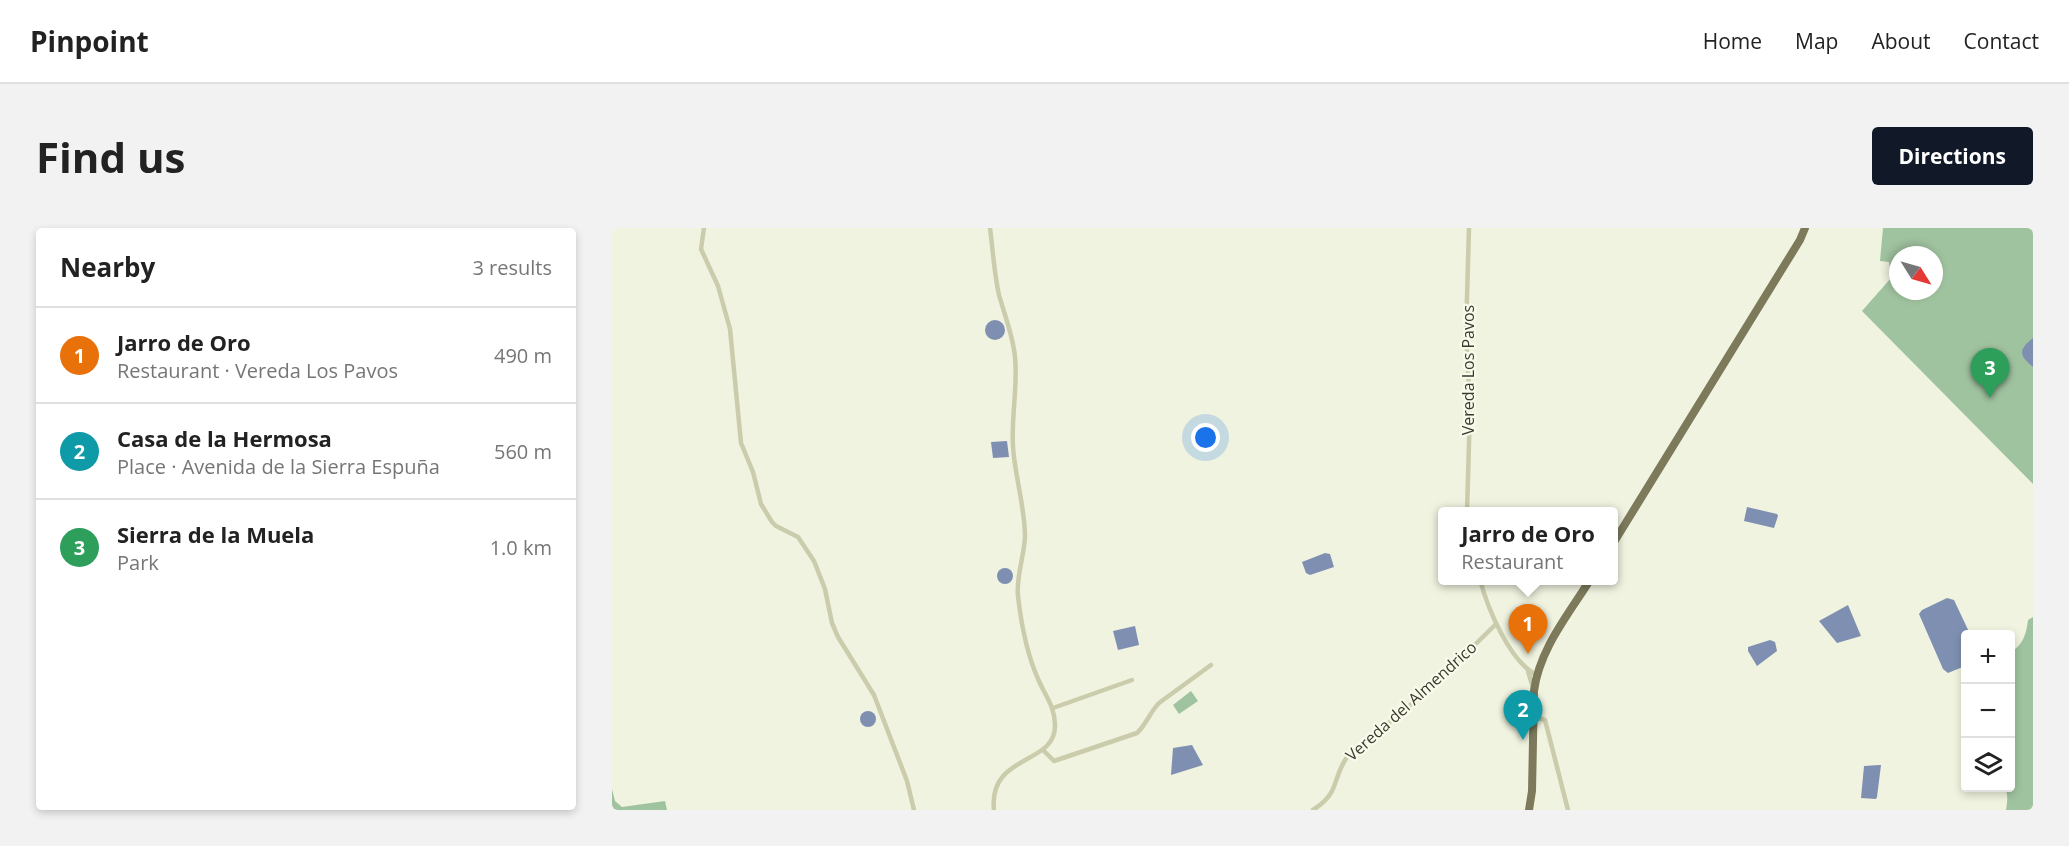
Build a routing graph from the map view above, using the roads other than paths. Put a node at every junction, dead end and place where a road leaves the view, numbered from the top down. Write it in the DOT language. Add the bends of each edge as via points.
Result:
graph roads {
  1 [pos="704,228"];
  2 [pos="990,228"];
  3 [pos="1469,228"];
  4 [pos="1805,228"];
  5 [pos="1467,507"];
  6 [pos="1618,535"];
  7 [pos="1482,585"];
  8 [pos="1587,585"];
  9 [pos="1496,624"];
  10 [pos="1211,665"];
  11 [pos="1528,671"];
  12 [pos="1536,675"];
  13 [pos="1132,680"];
  14 [pos="1533,691"];
  15 [pos="1053,708"];
  16 [pos="1534,717"];
  17 [pos="1043,750"];
  18 [pos="914,810"];
  19 [pos="994,810"];
  20 [pos="1312,810"];
  21 [pos="1529,810"];
  22 [pos="1568,810"];
  1 -- 18 [label="street" via="703,255 718,286 730,328 741,443 761,504 772,522 798,537 814,561 838,637 874,695"];
  2 -- 15 [label="street" via="996,281 1015,357 1013,451 1025,537 1018,595 1033,665"];
  3 -- 5 [label="street, Vereda Los Pavos"];
  4 -- 6 [label="main road"];
  7 -- 9 [label="street"];
  8 -- 12 [label="main road"];
  9 -- 11 [label="street"];
  9 -- 20 [label="street, Vereda del Almendrico" via="1431,688 1347,758 1330,795"];
  10 -- 17 [label="street" via="1159,703 1137,733 1058,760"];
  11 -- 12 [label="street"];
  11 -- 14 [label="street"];
  12 -- 14 [label="main road"];
  13 -- 15 [label="street"];
  14 -- 16 [label="main road"];
  15 -- 17 [label="street" via="1054,733"];
  16 -- 21 [label="main road"];
  16 -- 22 [label="street" via="1545,720"];
  17 -- 19 [label="street" via="1003,775 994,792"];
}
